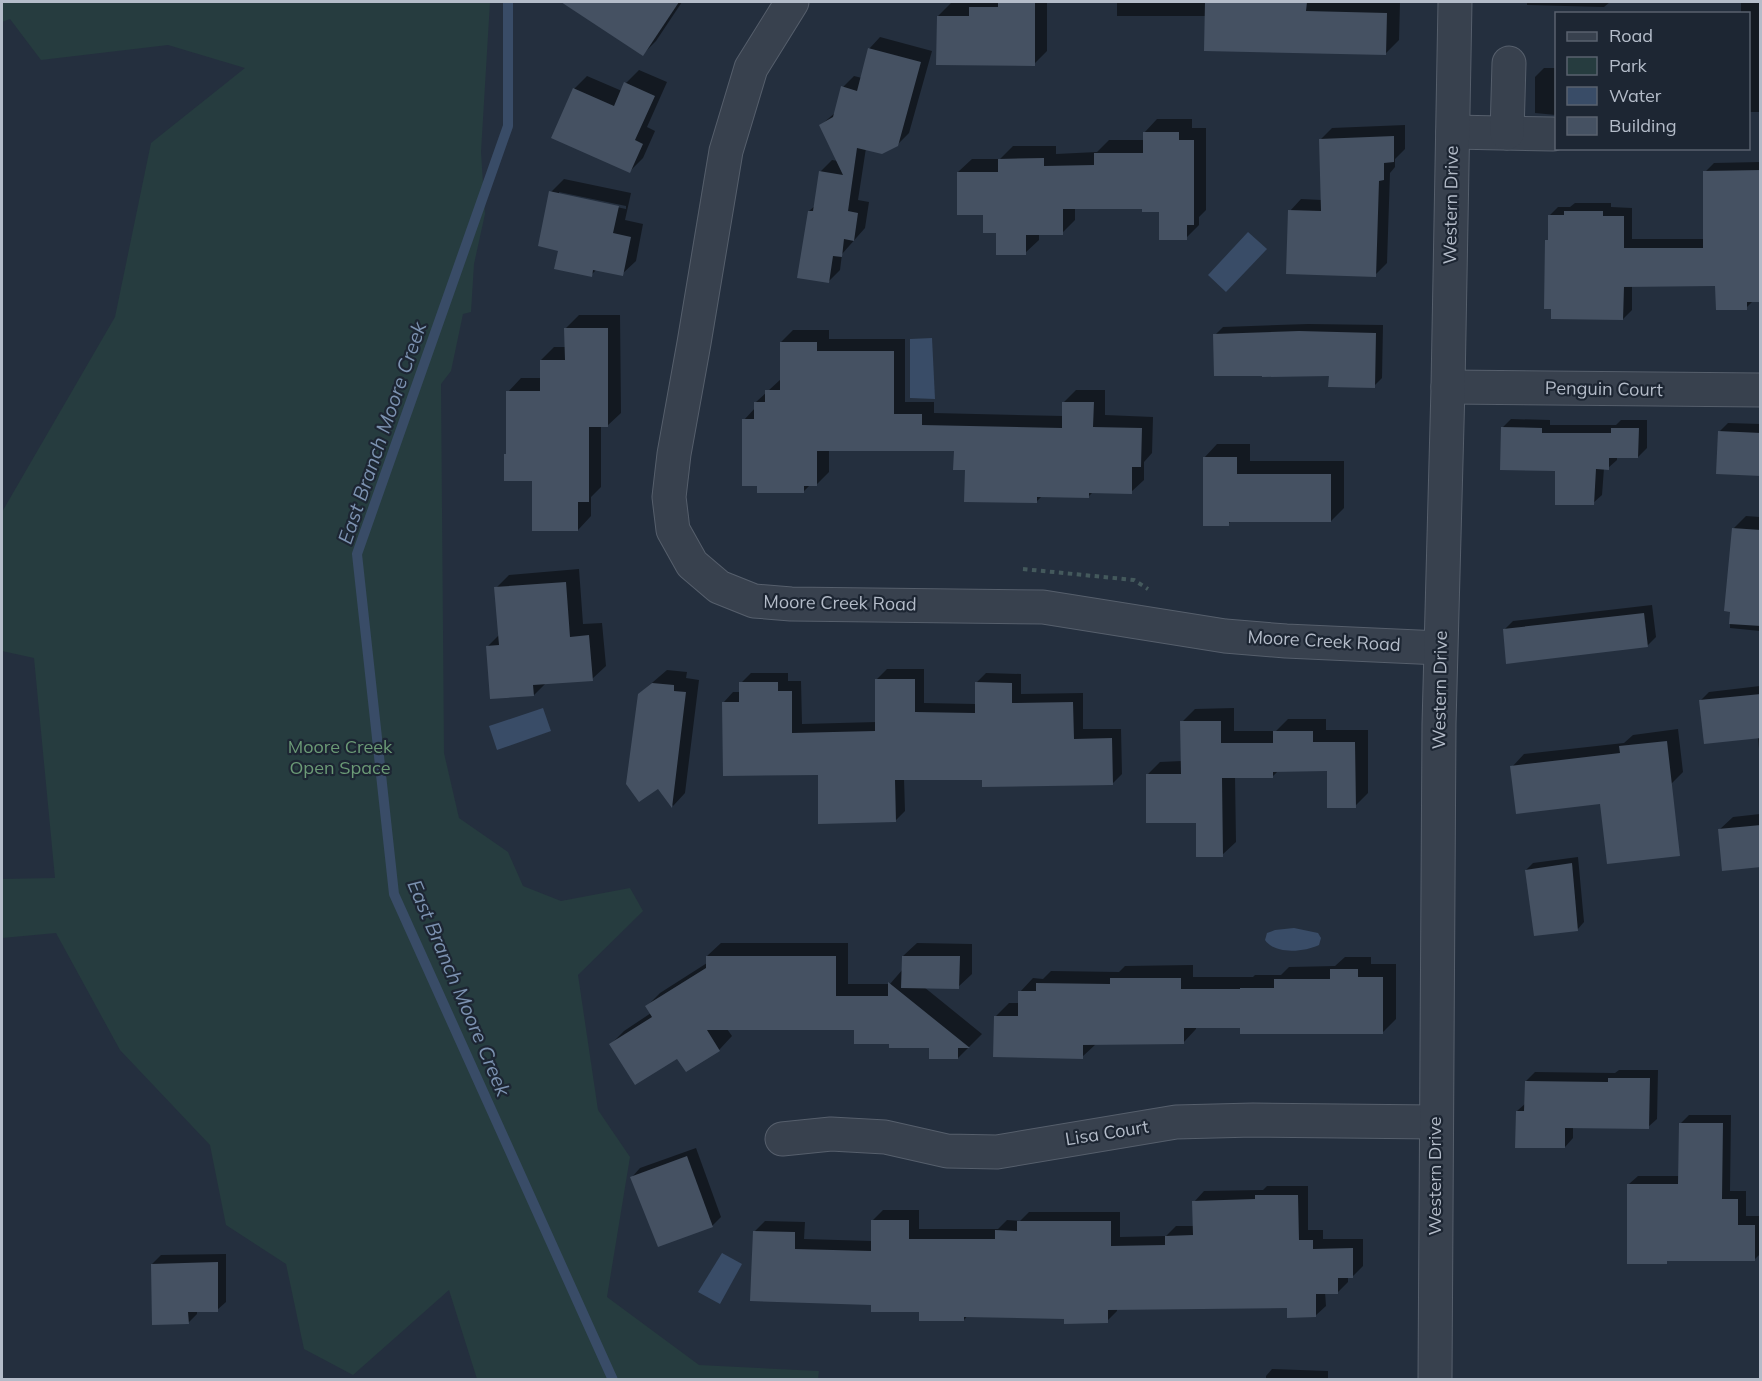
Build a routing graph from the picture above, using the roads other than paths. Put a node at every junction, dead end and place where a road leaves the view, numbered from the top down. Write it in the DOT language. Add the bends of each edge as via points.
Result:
graph roads {
  1 [pos="792,2"];
  2 [pos="1455,2"];
  3 [pos="1509,63"];
  4 [pos="1453,132"];
  5 [pos="1507,133"];
  6 [pos="1553,134"];
  7 [pos="1448,387"];
  8 [pos="1761,390"];
  9 [pos="1440,648"];
  10 [pos="1436,1122"];
  11 [pos="782,1139"];
  12 [pos="1435,1380"];
  1 -- 9 [label="street, Moore Creek Road" via="751,68 726,151 669,497 673,530 692,564 719,587 754,601 1043,607 1225,636"];
  2 -- 4 [label="street, Western Drive"];
  3 -- 5 [label="street"];
  4 -- 5 [label="street"];
  4 -- 7 [label="street, Western Drive"];
  5 -- 6 [label="street"];
  7 -- 8 [label="street, Penguin Court"];
  7 -- 9 [label="street, Western Drive"];
  9 -- 10 [label="street, Western Drive"];
  10 -- 11 [label="street, Lisa Court" via="1176,1122 998,1152 947,1151 885,1137 842,1134"];
  10 -- 12 [label="street, Western Drive"];
}
